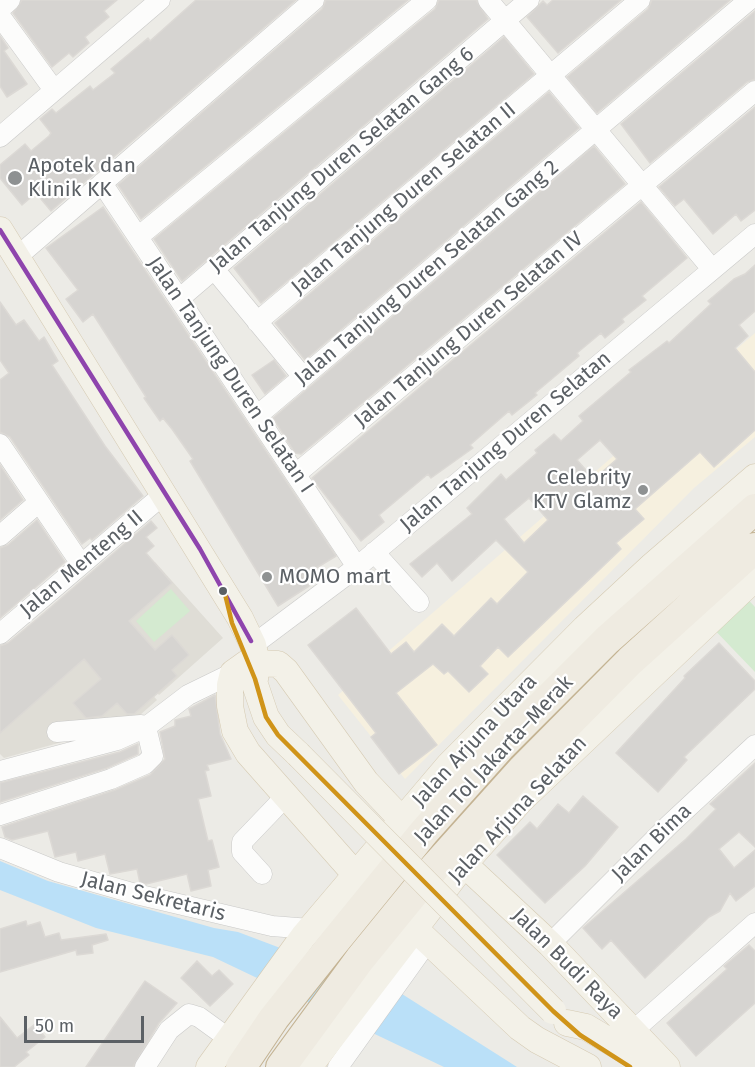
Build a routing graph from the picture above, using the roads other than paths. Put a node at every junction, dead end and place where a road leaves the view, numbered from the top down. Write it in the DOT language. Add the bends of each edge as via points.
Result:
graph roads {
  1 [pos="10,0"];
  2 [pos="160,0"];
  3 [pos="314,0"];
  4 [pos="427,0"];
  5 [pos="488,0"];
  6 [pos="530,0"];
  7 [pos="640,0"];
  8 [pos="749,0"];
  9 [pos="0,9"];
  10 [pos="0,16"];
  11 [pos="505,21"];
  12 [pos="551,76"];
  13 [pos="54,90"];
  14 [pos="755,91"];
  15 [pos="597,131"];
  16 [pos="0,137"];
  17 [pos="102,183"];
  18 [pos="642,185"];
  19 [pos="0,230"];
  20 [pos="755,234"];
  21 [pos="138,237"];
  22 [pos="17,257"];
  23 [pos="214,269"];
  24 [pos="712,269"];
  25 [pos="179,299"];
  26 [pos="256,322"];
  27 [pos="303,377"];
  28 [pos="257,416"];
  29 [pos="0,445"];
  30 [pos="296,474"];
  31 [pos="755,477"];
  32 [pos="164,494"];
  33 [pos="39,502"];
  34 [pos="755,509"];
  35 [pos="0,536"];
  36 [pos="755,548"];
  37 [pos="374,552"];
  38 [pos="81,564"];
  39 [pos="357,567"];
  40 [pos="755,578"];
  41 [pos="419,602"];
  42 [pos="0,634"];
  43 [pos="249,665"];
  44 [pos="146,727"];
  45 [pos="57,732"];
  46 [pos="755,745"];
  47 [pos="0,771"];
  48 [pos="287,795"];
  49 [pos="0,815"];
  50 [pos="402,820"];
  51 [pos="0,848"];
  52 [pos="464,864"];
  53 [pos="262,874"];
  54 [pos="355,874"];
  55 [pos="754,926"];
  56 [pos="421,934"];
  57 [pos="315,937"];
  58 [pos="550,944"];
  59 [pos="380,971"];
  60 [pos="266,1008"];
  61 [pos="560,1017"];
  62 [pos="633,1030"];
  63 [pos="336,1031"];
  64 [pos="228,1038"];
  65 [pos="145,1067"];
  66 [pos="210,1067"];
  67 [pos="241,1067"];
  68 [pos="280,1067"];
  69 [pos="309,1067"];
  70 [pos="338,1067"];
  71 [pos="588,1067"];
  72 [pos="630,1067"];
  73 [pos="653,1067"];
  74 [pos="668,1067"];
  1 -- 9 [label="street"];
  2 -- 13 [label="street"];
  3 -- 17 [label="street"];
  4 -- 21 [label="street"];
  5 -- 11 [label="street"];
  6 -- 11 [label="street, Jalan Tanjung Duren Selatan Gang 6"];
  7 -- 12 [label="street, Jalan Tanjung Duren Selatan II"];
  8 -- 15 [label="street, Jalan Tanjung Duren Selatan Gang 2"];
  10 -- 13 [label="street"];
  11 -- 12 [label="street"];
  11 -- 23 [label="street, Jalan Tanjung Duren Selatan Gang 6"];
  12 -- 15 [label="street"];
  12 -- 26 [label="street, Jalan Tanjung Duren Selatan II"];
  13 -- 16 [label="street"];
  14 -- 18 [label="street, Jalan Tanjung Duren Selatan IV"];
  15 -- 18 [label="street"];
  15 -- 27 [label="street, Jalan Tanjung Duren Selatan Gang 2"];
  17 -- 21 [label="street, Jalan Tanjung Duren Selatan I"];
  17 -- 22 [label="street"];
  18 -- 24 [label="street"];
  18 -- 30 [label="street, Jalan Tanjung Duren Selatan IV"];
  19 -- 22 [label="main road"];
  20 -- 24 [label="street, Jalan Tanjung Duren Selatan"];
  21 -- 25 [label="street, Jalan Tanjung Duren Selatan I"];
  22 -- 32 [label="main road"];
  23 -- 25 [label="street, Jalan Tanjung Duren Selatan Gang 6"];
  23 -- 26 [label="street"];
  24 -- 37 [label="street, Jalan Tanjung Duren Selatan"];
  25 -- 28 [label="street, Jalan Tanjung Duren Selatan I"];
  26 -- 27 [label="street"];
  27 -- 28 [label="street, Jalan Tanjung Duren Selatan Gang 2"];
  28 -- 30 [label="street, Jalan Tanjung Duren Selatan I"];
  29 -- 33 [label="street"];
  30 -- 39 [label="street, Jalan Tanjung Duren Selatan I"];
  31 -- 50 [label="main road, Jalan Arjuna Utara" via="653,565 545,667 449,765"];
  32 -- 38 [label="street, Jalan Menteng II"];
  32 -- 43 [label="main road" via="224,590"];
  33 -- 35 [label="street"];
  33 -- 38 [label="street"];
  34 -- 57 [label="highway, Jalan Tol Jakarta–Merak" via="607,640 500,747 424,832"];
  36 -- 59 [label="highway, Jalan Tol Jakarta–Merak" via="630,661 523,769 435,867"];
  37 -- 39 [label="street, Jalan Tanjung Duren Selatan"];
  37 -- 41 [label="street"];
  38 -- 42 [label="street, Jalan Menteng II"];
  39 -- 43 [label="street, Jalan Tanjung Duren Selatan"];
  40 -- 52 [label="main road, Jalan Arjuna Selatan" via="520,801"];
  43 -- 44 [label="street" via="188,695"];
  43 -- 48 [label="main road" via="230,705 236,731 248,753"];
  43 -- 50 [label="main road" via="278,664 286,671 366,782"];
  43 -- 61 [label="main road, bridge" via="266,717 278,735"];
  44 -- 45 [label="street" via="137,724"];
  44 -- 47 [label="street" via="117,740"];
  44 -- 49 [label="street" via="153,756 145,764"];
  46 -- 58 [label="street, Jalan Bima"];
  48 -- 53 [label="street" via="242,842 242,852"];
  48 -- 54 [label="main road"];
  50 -- 54 [label="main road, Jalan Arjuna Utara"];
  51 -- 57 [label="street, Jalan Sekretaris" via="59,872 136,894"];
  52 -- 56 [label="main road, Jalan Arjuna Selatan"];
  52 -- 58 [label="main road, Jalan Budi Raya"];
  54 -- 57 [label="main road, Jalan Arjuna Utara"];
  55 -- 62 [label="street"];
  56 -- 59 [label="main road, Jalan Arjuna Selatan"];
  56 -- 71 [label="main road" via="520,1028"];
  57 -- 60 [label="highway, Jalan Tol Jakarta–Merak"];
  58 -- 62 [label="main road, Jalan Budi Raya"];
  59 -- 63 [label="highway, Jalan Tol Jakarta–Merak"];
  59 -- 63 [label="street"];
  60 -- 64 [label="main road"];
  60 -- 67 [label="highway, Jalan Tol Jakarta–Merak"];
  61 -- 72 [label="main road" via="580,1035"];
  61 -- 73 [label="main road" via="586,1027"];
  62 -- 74 [label="main road, Jalan Budi Raya"];
  63 -- 68 [label="highway, Jalan Tol Jakarta–Merak"];
  63 -- 69 [label="main road"];
  63 -- 70 [label="street"];
  64 -- 65 [label="street" via="189,1014 169,1030"];
  64 -- 66 [label="main road"];
}
